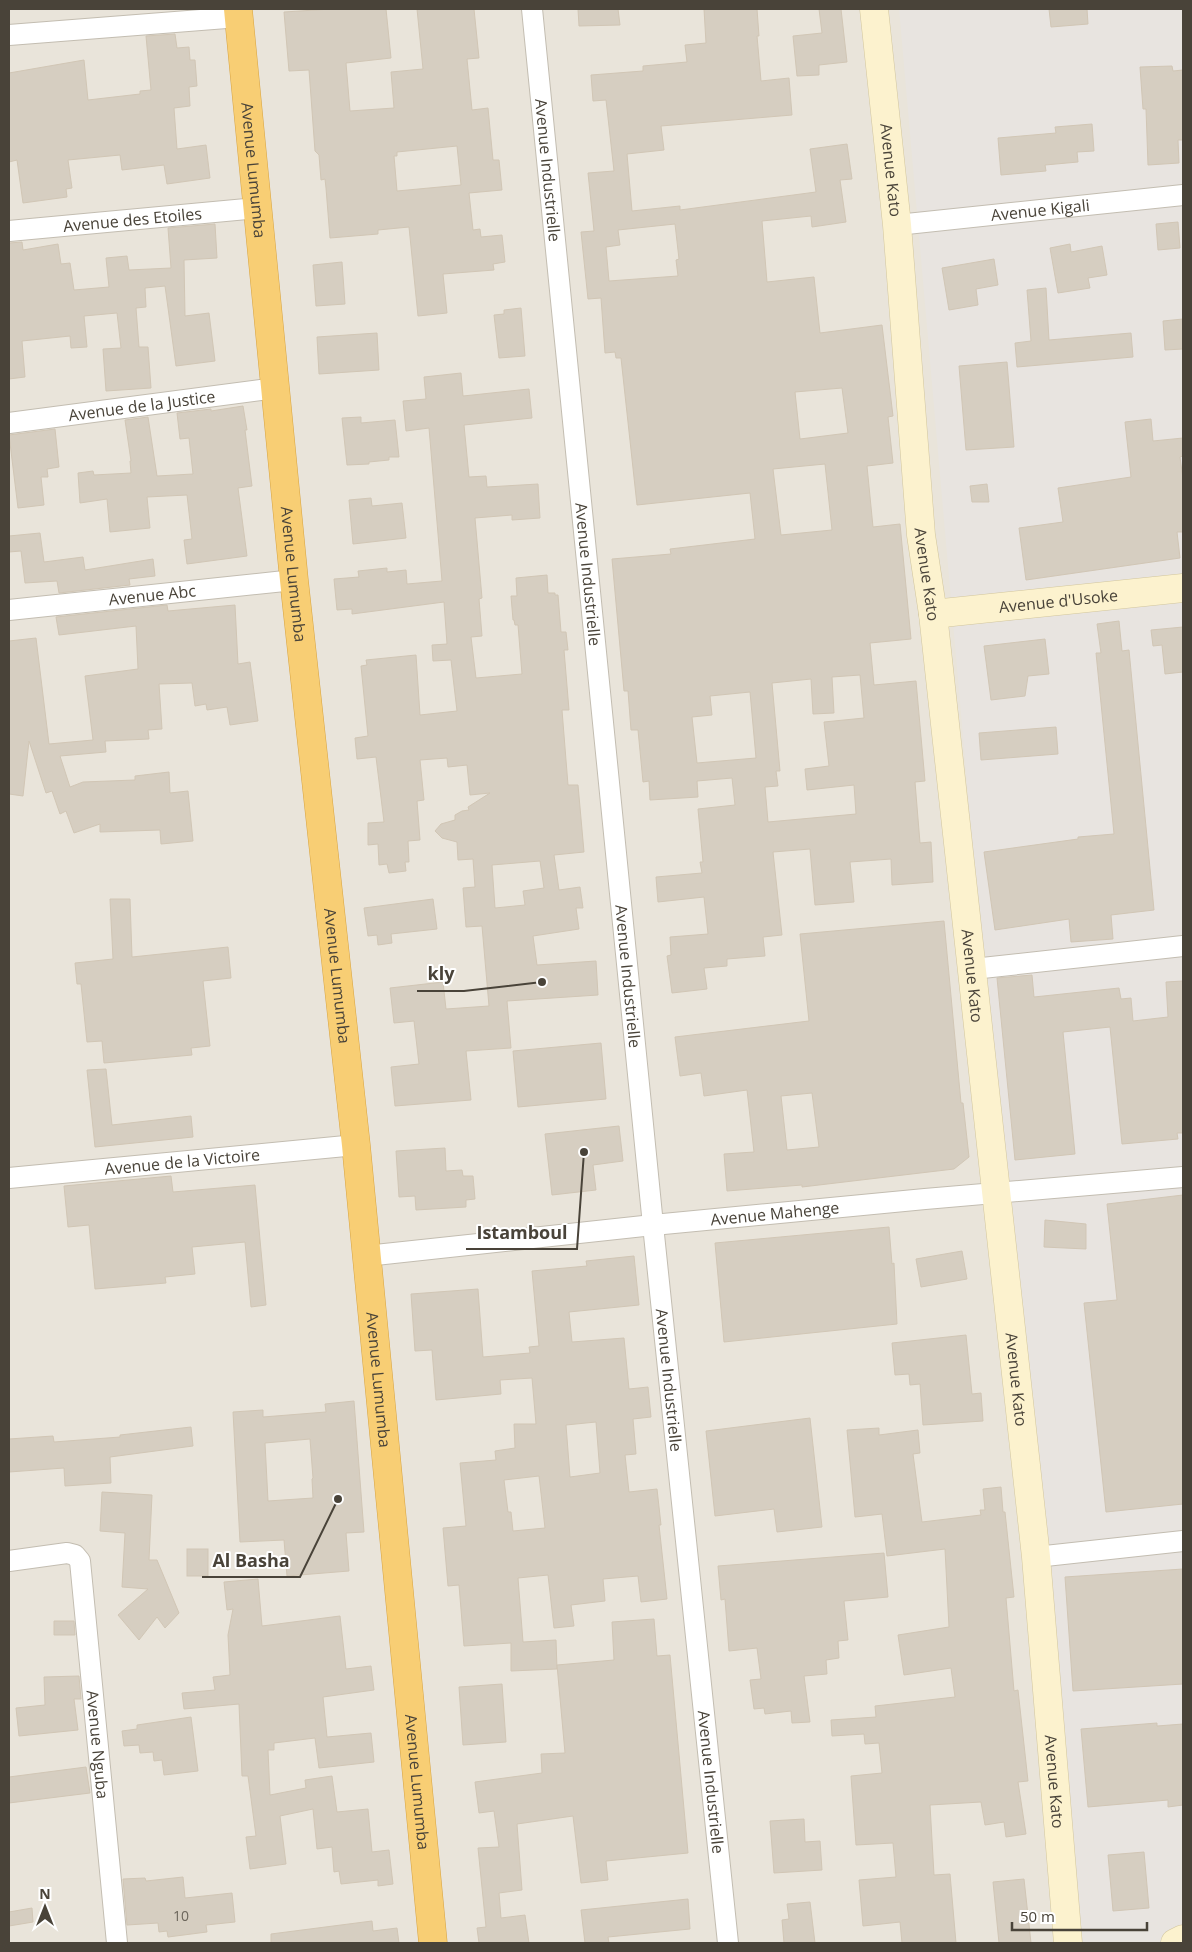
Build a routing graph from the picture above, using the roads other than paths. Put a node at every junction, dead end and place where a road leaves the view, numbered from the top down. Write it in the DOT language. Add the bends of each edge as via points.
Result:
graph roads {
  1 [pos="532,9"];
  2 [pos="874,9"];
  3 [pos="238,13"];
  4 [pos="9,36"];
  5 [pos="1183,195"];
  6 [pos="257,208"];
  7 [pos="897,225"];
  8 [pos="9,231"];
  9 [pos="276,388"];
  10 [pos="9,423"];
  11 [pos="294,580"];
  12 [pos="1183,588"];
  13 [pos="9,610"];
  14 [pos="933,614"];
  15 [pos="1183,946"];
  16 [pos="973,969"];
  17 [pos="356,1145"];
  18 [pos="1183,1177"];
  19 [pos="9,1178"];
  20 [pos="997,1194"];
  21 [pos="653,1225"];
  22 [pos="366,1256"];
  23 [pos="1183,1541"];
  24 [pos="1036,1557"];
  25 [pos="9,1561"];
  26 [pos="1183,1939"];
  27 [pos="117,1943"];
  28 [pos="433,1943"];
  29 [pos="728,1943"];
  30 [pos="1068,1943"];
  31 [pos="1175,1943"];
  1 -- 21 [label="street, Avenue Industrielle"];
  2 -- 7 [label="street, Avenue Kato"];
  3 -- 4 [label="street"];
  3 -- 6 [label="highway, Avenue Lumumba"];
  5 -- 7 [label="street, Avenue Kigali"];
  6 -- 8 [label="street, Avenue des Etoiles"];
  6 -- 9 [label="highway, Avenue Lumumba"];
  7 -- 14 [label="street, Avenue Kato" via="921,535"];
  9 -- 10 [label="street, Avenue de la Justice"];
  9 -- 11 [label="highway, Avenue Lumumba"];
  11 -- 13 [label="street, Avenue Abc"];
  11 -- 17 [label="highway, Avenue Lumumba"];
  12 -- 14 [label="street, Avenue d'Usoke"];
  14 -- 16 [label="street, Avenue Kato"];
  15 -- 16 [label="street"];
  16 -- 20 [label="street, Avenue Kato"];
  17 -- 19 [label="street, Avenue de la Victoire"];
  17 -- 22 [label="highway, Avenue Lumumba"];
  18 -- 20 [label="street, Avenue Mahenge"];
  20 -- 21 [label="street, Avenue Mahenge"];
  20 -- 24 [label="street, Avenue Kato"];
  21 -- 22 [label="street, Avenue Mahenge"];
  21 -- 29 [label="street, Avenue Industrielle"];
  22 -- 28 [label="highway, Avenue Lumumba"];
  23 -- 24 [label="street"];
  24 -- 30 [label="street, Avenue Kato"];
  25 -- 27 [label="street, Avenue Nguba" via="67,1553 76,1555 80,1561"];
  26 -- 31 [label="street"];
}
